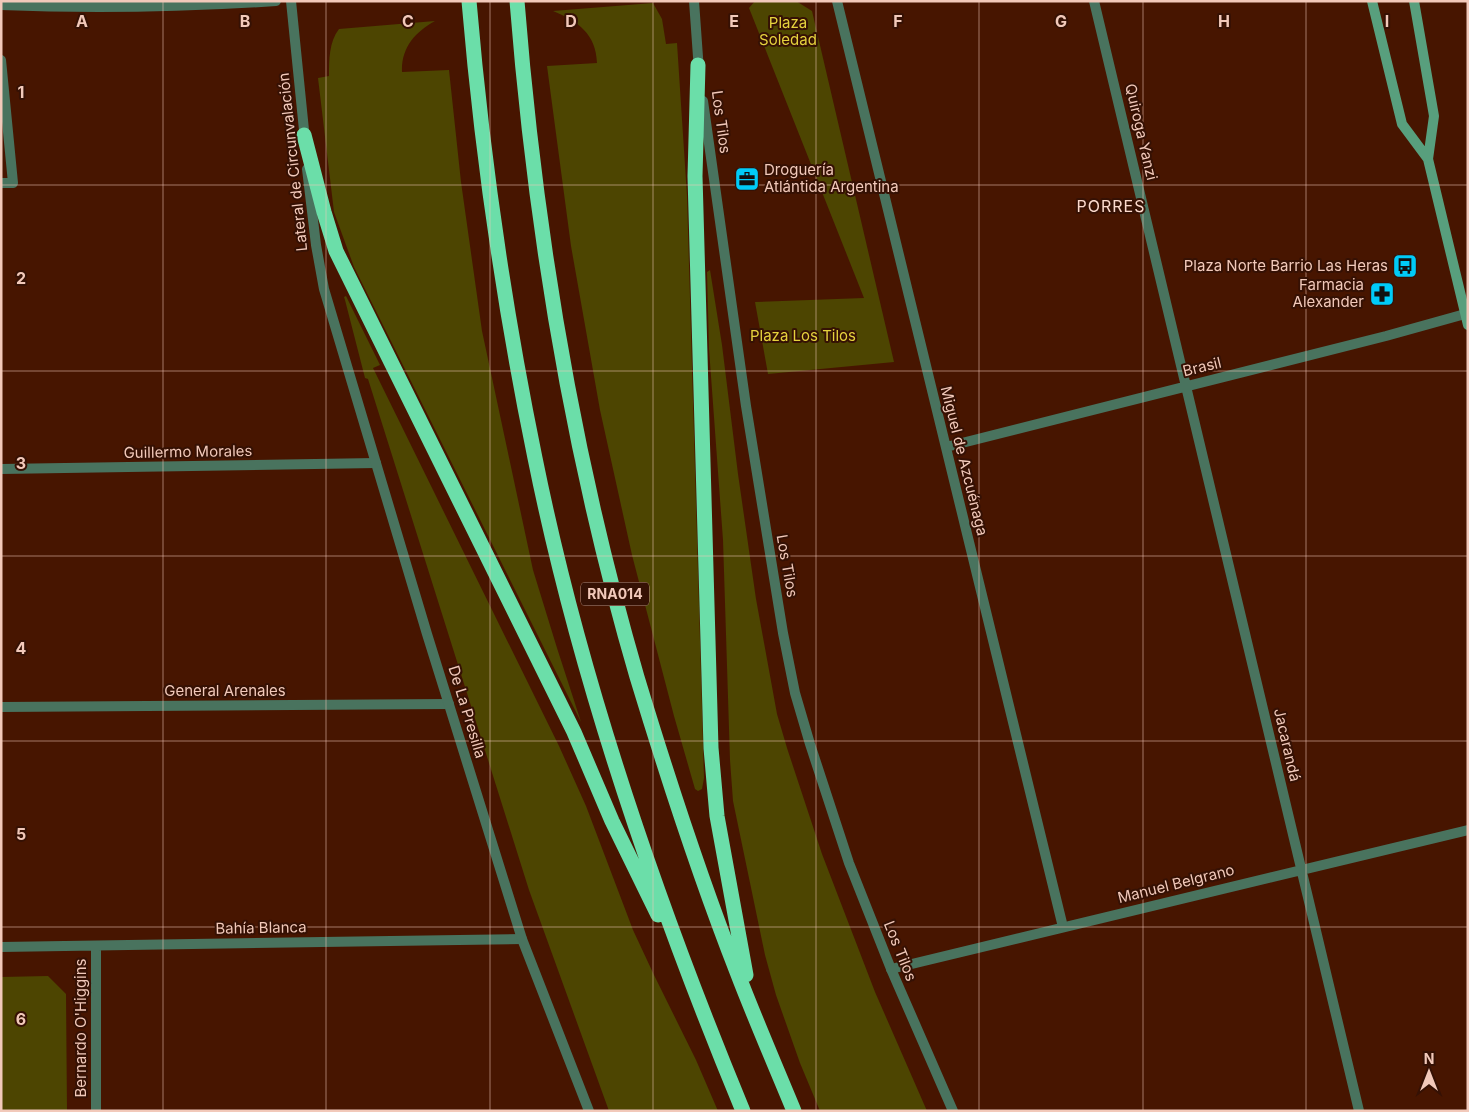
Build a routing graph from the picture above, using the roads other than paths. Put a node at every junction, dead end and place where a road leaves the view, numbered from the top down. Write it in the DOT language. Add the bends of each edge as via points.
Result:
graph roads {
  1 [pos="276,1"];
  2 [pos="291,1"];
  3 [pos="469,1"];
  4 [pos="517,1"];
  5 [pos="694,1"];
  6 [pos="837,1"];
  7 [pos="1094,1"];
  8 [pos="1372,1"];
  9 [pos="1414,1"];
  10 [pos="1,5"];
  11 [pos="1,60"];
  12 [pos="698,65"];
  13 [pos="304,135"];
  14 [pos="1428,159"];
  15 [pos="1,183"];
  16 [pos="1465,314"];
  17 [pos="332,317"];
  18 [pos="1468,325"];
  19 [pos="1186,386"];
  20 [pos="946,447"];
  21 [pos="376,463"];
  22 [pos="1,469"];
  23 [pos="449,704"];
  24 [pos="1,707"];
  25 [pos="1468,830"];
  26 [pos="1301,869"];
  27 [pos="1063,927"];
  28 [pos="522,939"];
  29 [pos="96,946"];
  30 [pos="1,947"];
  31 [pos="891,969"];
  32 [pos="692,986"];
  33 [pos="753,1013"];
  34 [pos="96,1111"];
  35 [pos="589,1111"];
  36 [pos="743,1111"];
  37 [pos="794,1111"];
  38 [pos="953,1111"];
  39 [pos="1359,1111"];
  1 -- 10 [label="street" via="195,6"];
  2 -- 13 [label="street, Lateral de Circunvalación"];
  3 -- 32 [label="highway, RNA014" via="504,297 535,460 581,646 615,763"];
  4 -- 33 [label="highway, RNA014" via="537,202 556,322 613,587 677,806"];
  5 -- 12 [label="street, Los Tilos"];
  6 -- 20 [label="street, Miguel de Azcuénaga"];
  7 -- 19 [label="street, Quiroga Yanzi"];
  8 -- 14 [label="main road" via="1402,124"];
  9 -- 14 [label="main road" via="1434,116"];
  11 -- 15 [label="street" via="13,183"];
  12 -- 31 [label="street, Los Tilos" via="746,406 795,693 849,863"];
  12 -- 33 [label="highway" via="695,176 710,748 720,832"];
  13 -- 17 [label="street, Lateral de Circunvalación" via="316,245"];
  13 -- 32 [label="highway" via="336,251 574,732 612,821"];
  14 -- 16 [label="main road"];
  16 -- 18 [label="main road"];
  16 -- 19 [label="street, Brasil"];
  17 -- 21 [label="street, De La Presilla"];
  19 -- 20 [label="street, Brasil"];
  19 -- 26 [label="street, Jacarandá"];
  20 -- 27 [label="street, Miguel de Azcuénaga"];
  21 -- 22 [label="street, Guillermo Morales"];
  21 -- 23 [label="street, De La Presilla"];
  23 -- 24 [label="street, General Arenales"];
  23 -- 28 [label="street, De La Presilla"];
  25 -- 26 [label="street, Manuel Belgrano"];
  26 -- 27 [label="street, Manuel Belgrano"];
  26 -- 39 [label="street, Jacarandá"];
  27 -- 31 [label="street, Manuel Belgrano"];
  28 -- 29 [label="street, Bahía Blanca"];
  28 -- 35 [label="street, De La Presilla"];
  29 -- 30 [label="street, Bahía Blanca"];
  29 -- 34 [label="street, Bernardo O'Higgins"];
  31 -- 38 [label="street, Los Tilos"];
  32 -- 36 [label="highway, RNA014"];
  33 -- 37 [label="highway, RNA014"];
}
